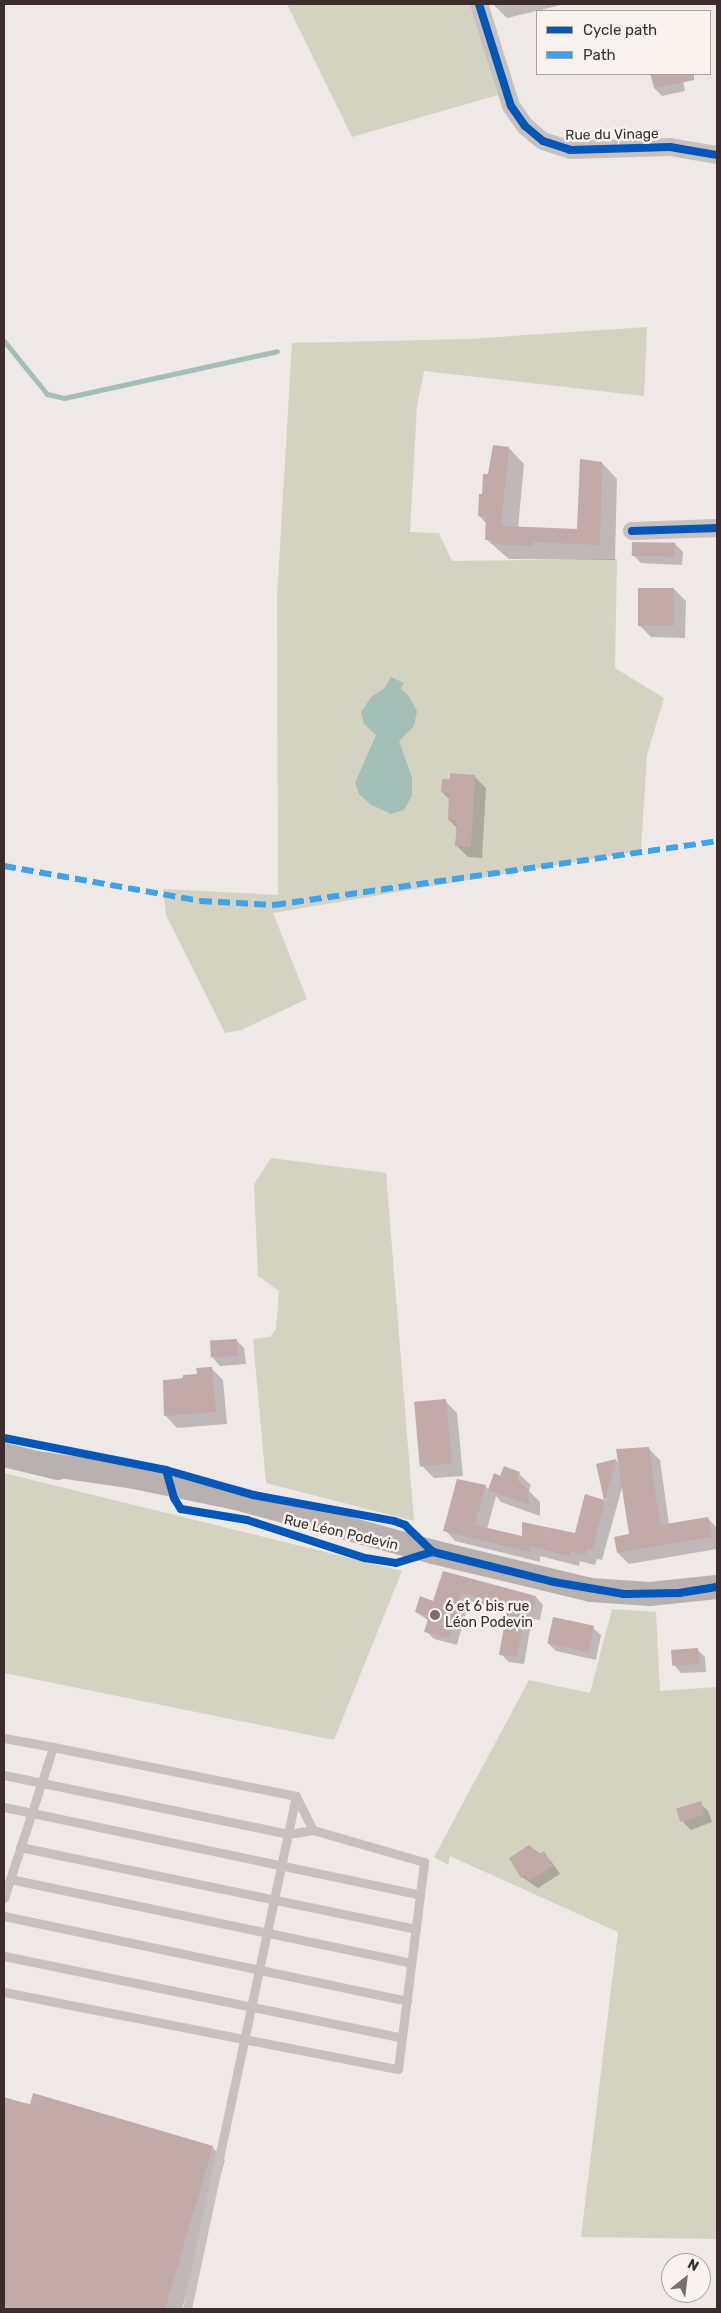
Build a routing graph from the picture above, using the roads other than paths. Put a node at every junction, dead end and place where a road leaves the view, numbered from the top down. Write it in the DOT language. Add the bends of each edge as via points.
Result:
graph roads {
  1 [pos="479,4"];
  2 [pos="717,155"];
  3 [pos="717,528"];
  4 [pos="632,531"];
  5 [pos="4,1455"];
  6 [pos="717,1587"];
  7 [pos="4,1738"];
  8 [pos="53,1747"];
  9 [pos="4,1775"];
  10 [pos="41,1783"];
  11 [pos="296,1796"];
  12 [pos="4,1807"];
  13 [pos="31,1813"];
  14 [pos="313,1830"];
  15 [pos="288,1834"];
  16 [pos="20,1847"];
  17 [pos="281,1866"];
  18 [pos="10,1879"];
  19 [pos="420,1895"];
  20 [pos="4,1898"];
  21 [pos="274,1900"];
  22 [pos="4,1916"];
  23 [pos="416,1929"];
  24 [pos="267,1932"];
  25 [pos="4,1956"];
  26 [pos="412,1963"];
  27 [pos="259,1970"];
  28 [pos="4,1992"];
  29 [pos="407,2001"];
  30 [pos="252,2007"];
  31 [pos="402,2038"];
  32 [pos="245,2039"];
  33 [pos="187,2309"];
  1 -- 2 [label="street, Rue du Vinage" via="511,106 525,126 543,141 570,150 670,147"];
  3 -- 4 [label="street"];
  5 -- 6 [label="main road, Rue Léon Podevin" via="148,1493 624,1594 679,1593"];
  7 -- 8 [label="lane"];
  8 -- 10 [label="lane"];
  8 -- 11 [label="lane"];
  9 -- 10 [label="lane"];
  10 -- 13 [label="lane"];
  10 -- 15 [label="lane"];
  11 -- 14 [label="lane"];
  11 -- 15 [label="lane"];
  12 -- 13 [label="lane"];
  13 -- 16 [label="lane"];
  13 -- 17 [label="lane"];
  14 -- 15 [label="lane"];
  14 -- 19 [label="lane" via="424,1862"];
  15 -- 17 [label="lane"];
  16 -- 18 [label="lane"];
  16 -- 21 [label="lane"];
  17 -- 19 [label="lane"];
  17 -- 21 [label="lane"];
  18 -- 20 [label="lane"];
  18 -- 24 [label="lane"];
  19 -- 23 [label="lane"];
  21 -- 23 [label="lane"];
  21 -- 24 [label="lane"];
  22 -- 27 [label="lane"];
  23 -- 26 [label="lane"];
  24 -- 26 [label="lane"];
  24 -- 27 [label="lane"];
  25 -- 30 [label="lane"];
  26 -- 29 [label="lane"];
  27 -- 29 [label="lane"];
  27 -- 30 [label="lane"];
  28 -- 32 [label="lane"];
  29 -- 31 [label="lane"];
  30 -- 31 [label="lane"];
  30 -- 32 [label="lane"];
  31 -- 32 [label="lane" via="398,2069"];
  32 -- 33 [label="lane"];
}
